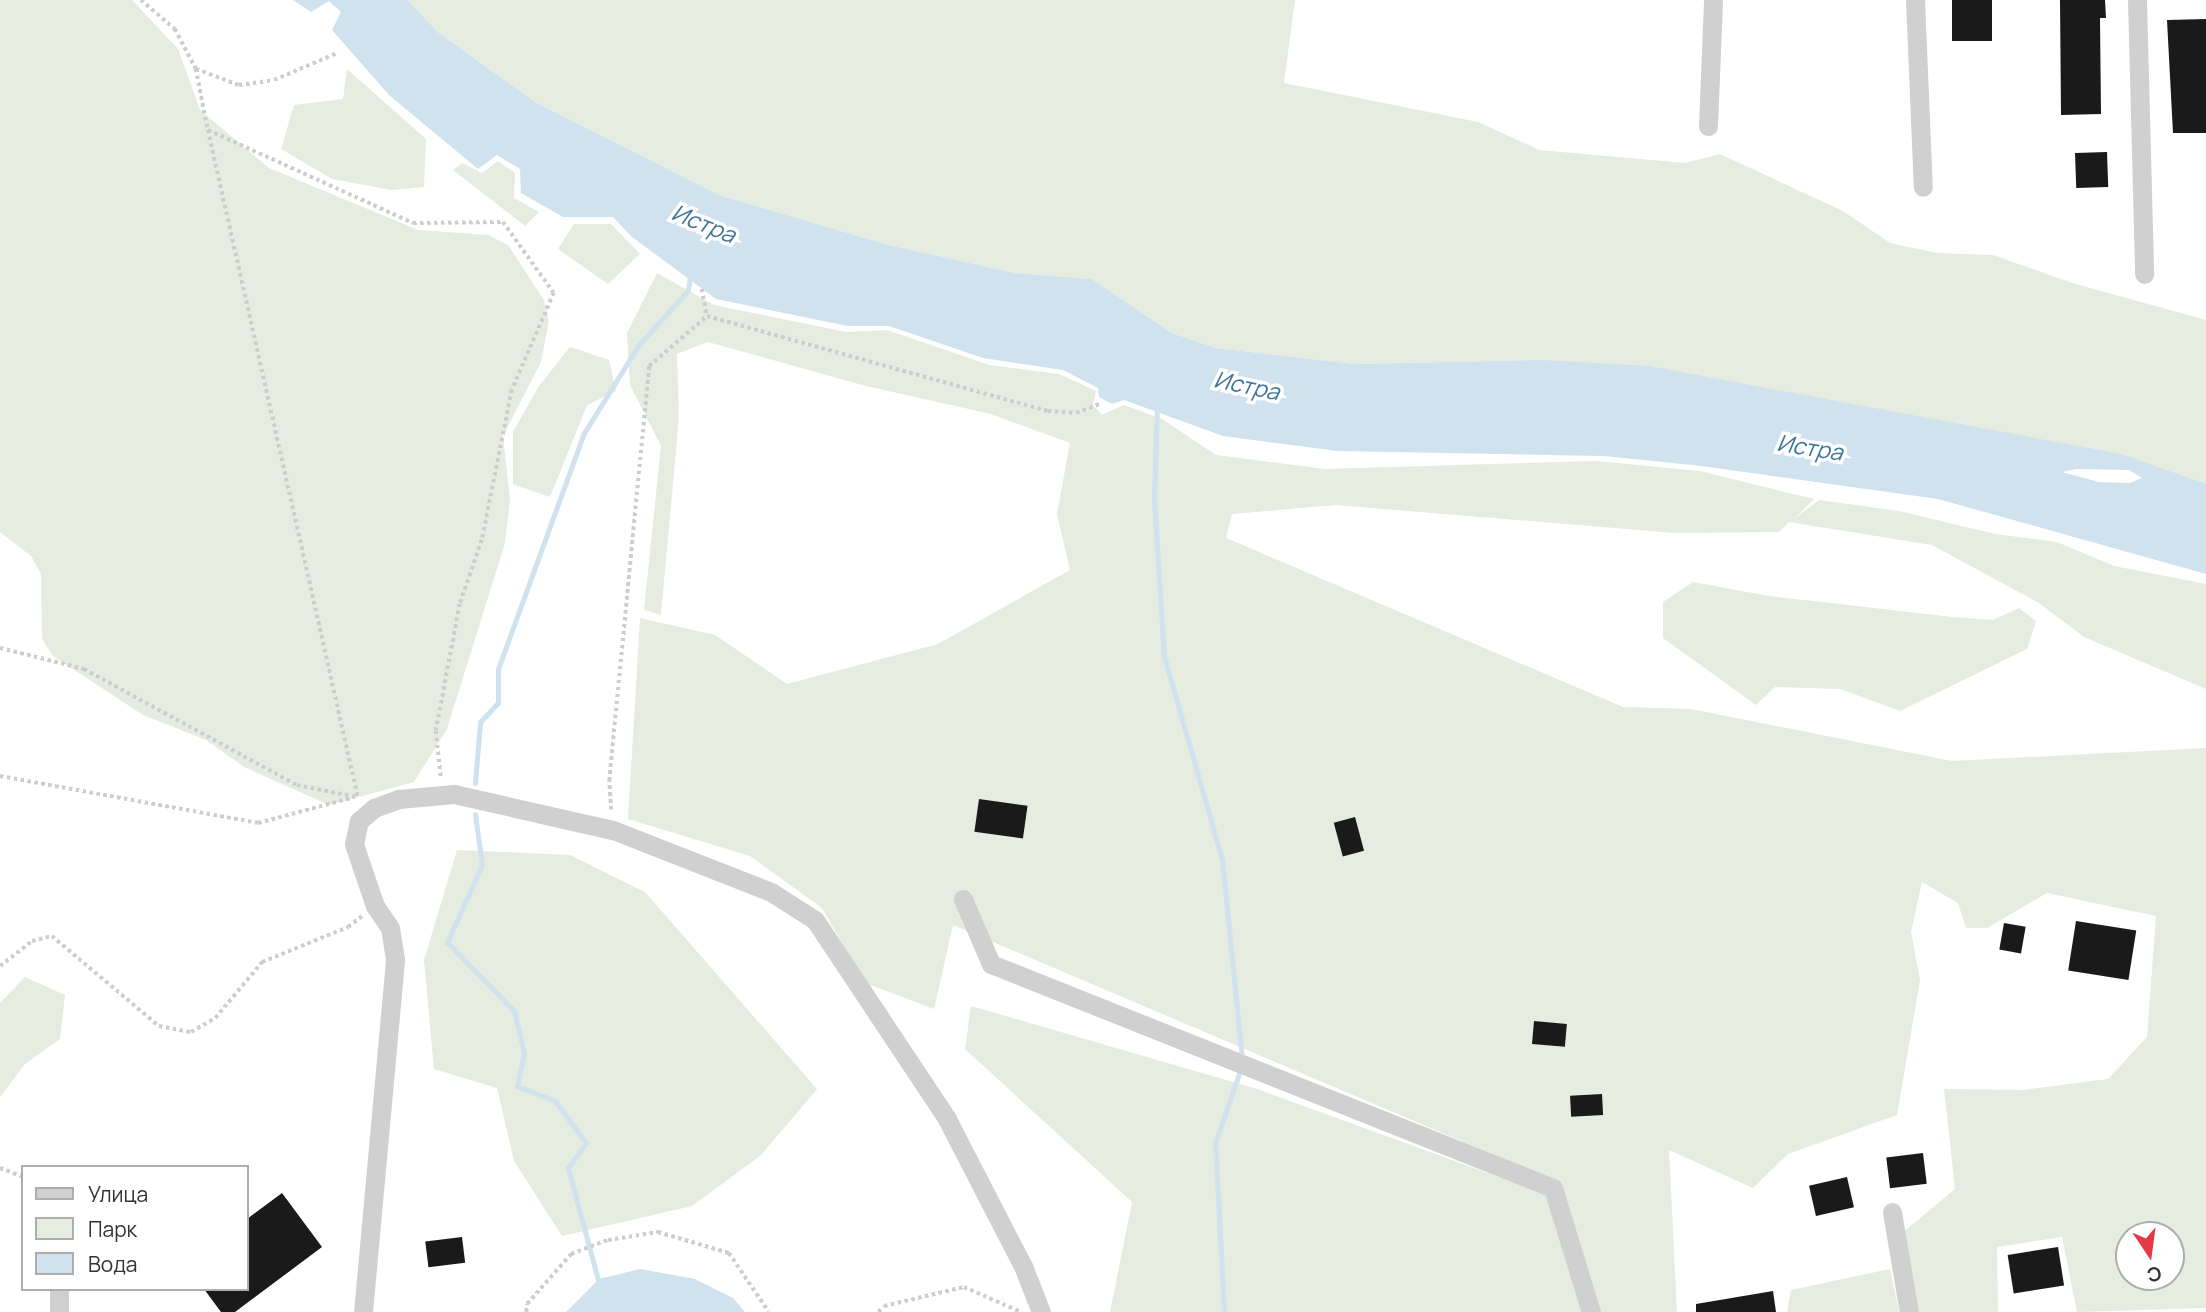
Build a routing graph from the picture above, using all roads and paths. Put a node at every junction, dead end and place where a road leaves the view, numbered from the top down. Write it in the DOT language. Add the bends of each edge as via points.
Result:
graph roads {
  1 [pos="141,0"];
  2 [pos="1713,0"];
  3 [pos="1915,0"];
  4 [pos="2137,0"];
  5 [pos="337,53"];
  6 [pos="196,69"];
  7 [pos="1709,126"];
  8 [pos="208,130"];
  9 [pos="1923,187"];
  10 [pos="2144,274"];
  11 [pos="702,289"];
  12 [pos="707,316"];
  13 [pos="1100,404"];
  14 [pos="0,648"];
  15 [pos="0,776"];
  16 [pos="454,794"];
  17 [pos="356,797"];
  18 [pos="374,808"];
  19 [pos="613,830"];
  20 [pos="963,900"];
  21 [pos="375,906"];
  22 [pos="0,966"];
  23 [pos="0,1168"];
  24 [pos="21,1176"];
  25 [pos="1892,1212"];
  26 [pos="60,1291"];
  27 [pos="60,1312"];
  28 [pos="363,1312"];
  29 [pos="526,1312"];
  30 [pos="769,1312"];
  31 [pos="878,1312"];
  32 [pos="1021,1312"];
  33 [pos="1041,1312"];
  34 [pos="1591,1312"];
  35 [pos="1909,1312"];
  1 -- 6 [label="path" via="175,29"];
  2 -- 7 [label="street"];
  3 -- 9 [label="street"];
  4 -- 10 [label="street"];
  5 -- 6 [label="path" via="274,80 239,85"];
  6 -- 8 [label="path"];
  8 -- 16 [label="path" via="413,223 503,222 554,293 512,390 482,540 460,604 436,731 440,776"];
  8 -- 17 [label="path"];
  11 -- 12 [label="path"];
  12 -- 13 [label="path" via="1048,411 1076,413"];
  12 -- 19 [label="path" via="649,366 608,780"];
  14 -- 17 [label="path" via="84,669 297,785"];
  15 -- 17 [label="path" via="258,823"];
  16 -- 18 [label="street" via="399,799"];
  16 -- 19 [label="street"];
  17 -- 18 [label="path"];
  18 -- 21 [label="street" via="359,821 354,845"];
  19 -- 33 [label="street" via="771,892 815,920 947,1119 1023,1266"];
  20 -- 34 [label="street" via="991,964 1553,1188"];
  21 -- 22 [label="path" via="348,928 262,962 215,1018 191,1032 159,1026 52,936 32,941"];
  21 -- 28 [label="street" via="390,928 396,959"];
  23 -- 24 [label="path"];
  25 -- 35 [label="street"];
  26 -- 27 [label="street"];
  29 -- 30 [label="path" via="527,1304 572,1254 608,1240 658,1232 729,1253"];
  31 -- 32 [label="path" via="884,1306 964,1287"];
}
